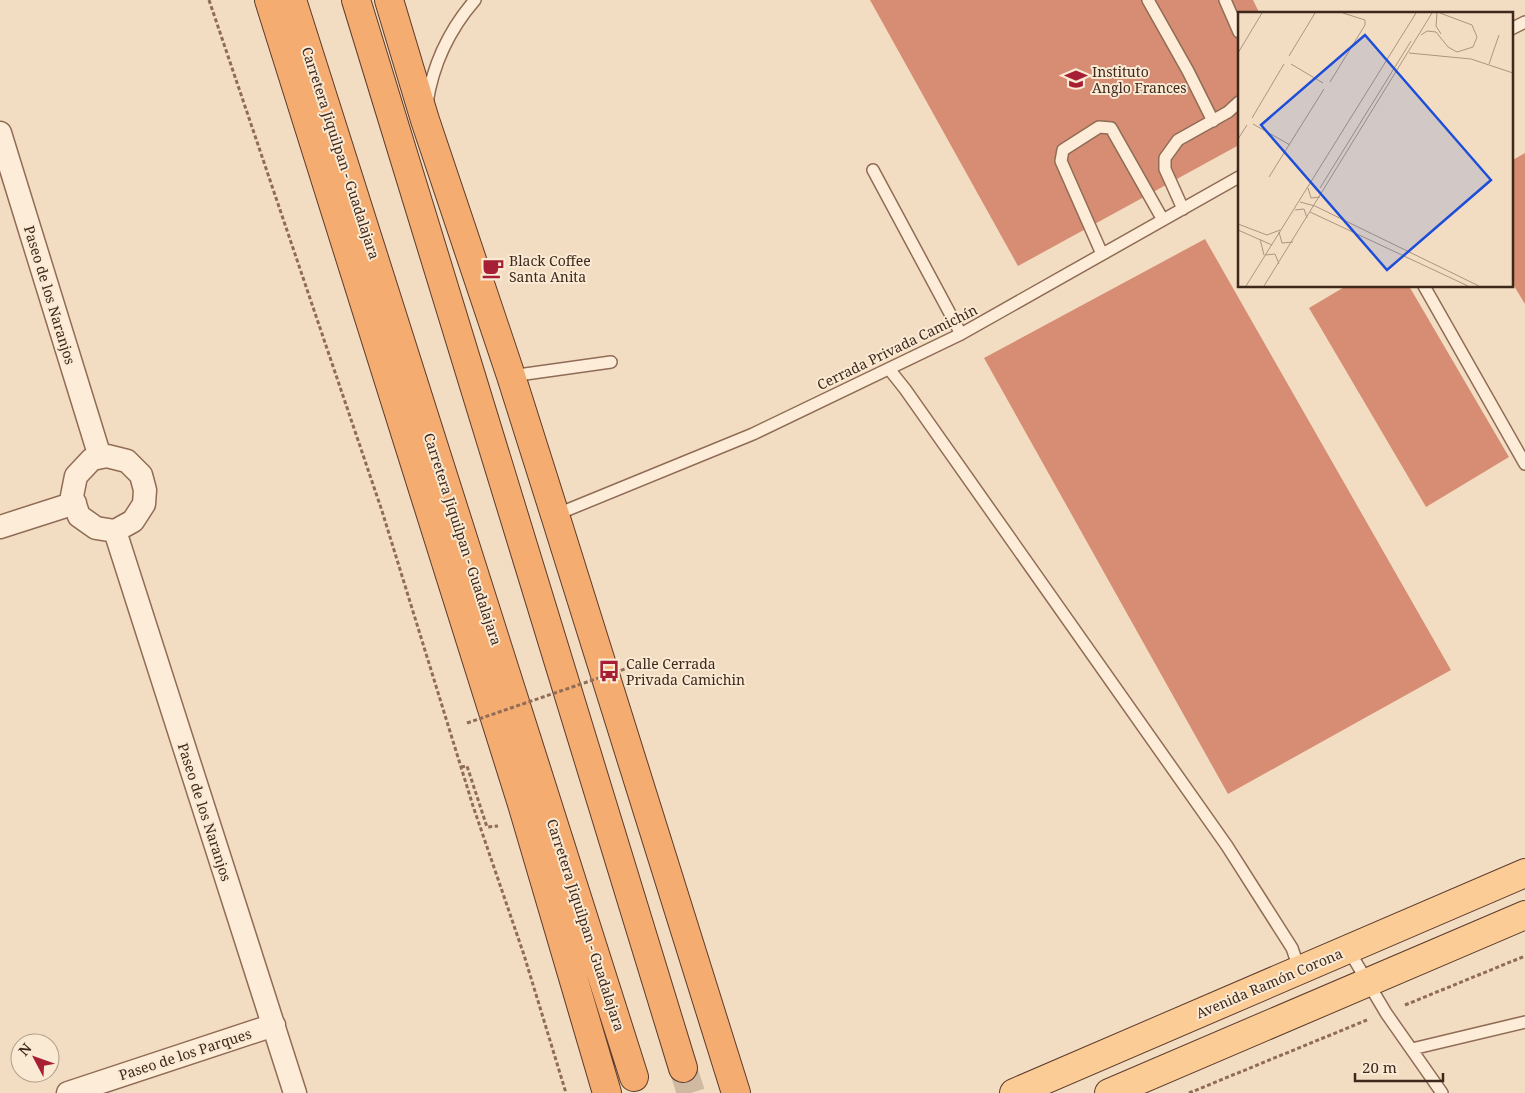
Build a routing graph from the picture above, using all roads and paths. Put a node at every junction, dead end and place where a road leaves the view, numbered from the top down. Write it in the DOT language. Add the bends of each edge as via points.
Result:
graph roads {
  1 [pos="210,0"];
  2 [pos="269,0"];
  3 [pos="292,0"];
  4 [pos="356,0"];
  5 [pos="388,0"];
  6 [pos="475,0"];
  7 [pos="1148,0"];
  8 [pos="1224,0"];
  9 [pos="1525,22"];
  10 [pos="1512,28"];
  11 [pos="1238,30"];
  12 [pos="1238,103"];
  13 [pos="425,120"];
  14 [pos="1213,121"];
  15 [pos="0,133"];
  16 [pos="873,170"];
  17 [pos="1238,178"];
  18 [pos="1183,210"];
  19 [pos="1164,220"];
  20 [pos="1102,254"];
  21 [pos="1425,288"];
  22 [pos="961,334"];
  23 [pos="611,362"];
  24 [pos="889,369"];
  25 [pos="511,376"];
  26 [pos="100,457"];
  27 [pos="1525,464"];
  28 [pos="75,503"];
  29 [pos="555,515"];
  30 [pos="0,527"];
  31 [pos="115,531"];
  32 [pos="625,669"];
  33 [pos="467,723"];
  34 [pos="461,767"];
  35 [pos="499,826"];
  36 [pos="1525,873"];
  37 [pos="1525,915"];
  38 [pos="1348,949"];
  39 [pos="1525,956"];
  40 [pos="1300,970"];
  41 [pos="1368,982"];
  42 [pos="1386,1013"];
  43 [pos="1525,1022"];
  44 [pos="274,1025"];
  45 [pos="1412,1048"];
  46 [pos="682,1068"];
  47 [pos="634,1077"];
  48 [pos="68,1093"];
  49 [pos="296,1093"];
  50 [pos="566,1093"];
  51 [pos="608,1093"];
  52 [pos="736,1093"];
  53 [pos="1014,1093"];
  54 [pos="1109,1093"];
  55 [pos="1189,1093"];
  56 [pos="1442,1093"];
  1 -- 34 [label="path" via="382,511"];
  2 -- 51 [label="highway" via="516,785"];
  3 -- 47 [label="highway, Carretera Jiquilpan - Guadalajara"];
  4 -- 46 [label="highway"];
  5 -- 13 [label="highway"];
  6 -- 13 [label="lane" via="454,26 441,53"];
  7 -- 14 [label="lane"];
  8 -- 11 [label="lane"];
  9 -- 10 [label="lane"];
  12 -- 14 [label="lane"];
  13 -- 25 [label="highway"];
  14 -- 18 [label="lane" via="1178,140 1166,158 1165,169"];
  15 -- 26 [label="street, Paseo de los Naranjos"];
  16 -- 22 [label="lane"];
  17 -- 18 [label="lane, Cerrada Privada Camichín"];
  18 -- 19 [label="lane, Cerrada Privada Camichín"];
  19 -- 20 [label="lane, Cerrada Privada Camichín"];
  19 -- 20 [label="lane" via="1111,128 1099,127 1063,150 1061,161"];
  20 -- 22 [label="lane, Cerrada Privada Camichín"];
  21 -- 27 [label="lane"];
  22 -- 24 [label="lane, Cerrada Privada Camichín"];
  23 -- 25 [label="lane"];
  24 -- 29 [label="lane, Cerrada Privada Camichín" via="753,434"];
  24 -- 40 [label="lane" via="1227,846 1292,948"];
  25 -- 29 [label="highway"];
  26 -- 28 [label="street" via="92,459 76,476 72,496"];
  26 -- 31 [label="street" via="127,461 141,475 145,490 144,504 133,521"];
  28 -- 30 [label="street"];
  28 -- 31 [label="street" via="79,516 96,528"];
  29 -- 52 [label="highway"];
  31 -- 44 [label="street, Paseo de los Naranjos"];
  32 -- 33 [label="path, bridge"];
  34 -- 35 [label="path" via="467,766 487,827"];
  34 -- 50 [label="path"];
  36 -- 38 [label="main road, Avenida Ramón Corona"];
  37 -- 41 [label="main road"];
  38 -- 40 [label="main road, Avenida Ramón Corona"];
  38 -- 41 [label="lane"];
  39 -- 42 [label="path"];
  40 -- 53 [label="main road, Avenida Ramón Corona"];
  41 -- 42 [label="lane"];
  41 -- 54 [label="main road"];
  42 -- 45 [label="lane"];
  42 -- 55 [label="path"];
  43 -- 45 [label="lane"];
  44 -- 48 [label="street, Paseo de los Parques"];
  44 -- 49 [label="street, Paseo de los Naranjos"];
  45 -- 56 [label="lane"];
}
